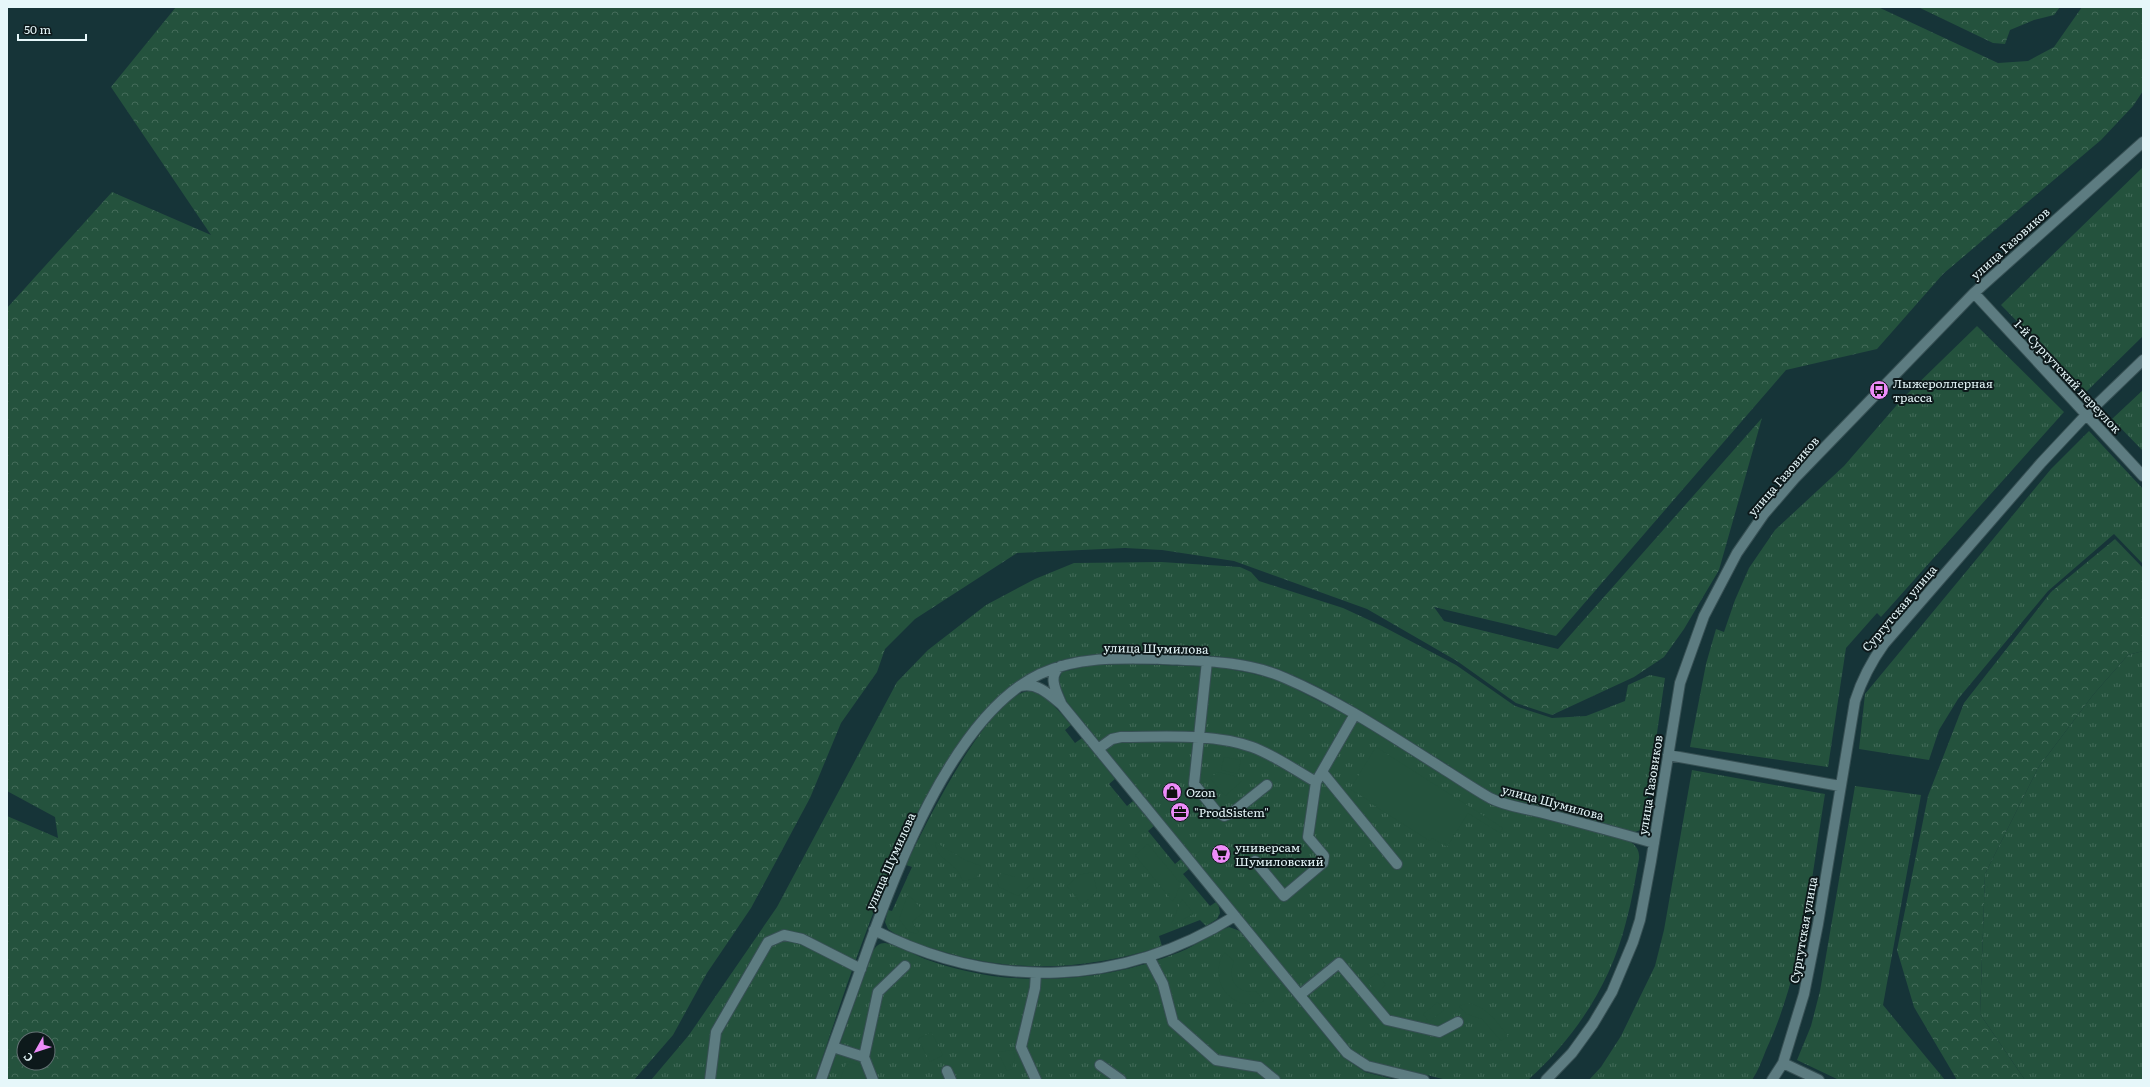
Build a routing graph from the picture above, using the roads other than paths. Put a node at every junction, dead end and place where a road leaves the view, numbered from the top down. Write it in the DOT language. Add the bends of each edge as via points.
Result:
graph roads {
  1 [pos="2143,142"];
  2 [pos="1974,293"];
  3 [pos="2143,360"];
  4 [pos="2086,415"];
  5 [pos="2143,476"];
  6 [pos="1207,661"];
  7 [pos="1061,666"];
  8 [pos="1039,674"];
  9 [pos="1053,682"];
  10 [pos="1015,690"];
  11 [pos="1043,690"];
  12 [pos="1062,705"];
  13 [pos="1355,714"];
  14 [pos="1198,738"];
  15 [pos="1098,749"];
  16 [pos="1668,755"];
  17 [pos="1322,772"];
  18 [pos="1316,782"];
  19 [pos="1267,785"];
  20 [pos="1840,786"];
  21 [pos="1654,842"];
  22 [pos="1255,861"];
  23 [pos="1397,864"];
  24 [pos="1235,916"];
  25 [pos="874,930"];
  26 [pos="1149,957"];
  27 [pos="906,966"];
  28 [pos="861,969"];
  29 [pos="1036,973"];
  30 [pos="1300,995"];
  31 [pos="1458,1022"];
  32 [pos="832,1047"];
  33 [pos="864,1057"];
  34 [pos="1783,1063"];
  35 [pos="1100,1065"];
  36 [pos="947,1070"];
  37 [pos="710,1080"];
  38 [pos="821,1080"];
  39 [pos="873,1080"];
  40 [pos="951,1080"];
  41 [pos="1036,1080"];
  42 [pos="1121,1080"];
  43 [pos="1275,1080"];
  44 [pos="1424,1080"];
  45 [pos="1546,1080"];
  46 [pos="1772,1080"];
  47 [pos="1819,1080"];
  1 -- 2 [label="street, улица Газовиков"];
  2 -- 4 [label="street, 1-й Сургутский переулок"];
  2 -- 16 [label="street, улица Газовиков" via="1795,478 1746,540 1714,594 1695,638 1680,683"];
  3 -- 4 [label="street, Сургутская улица"];
  4 -- 5 [label="street, 1-й Сургутский переулок"];
  4 -- 20 [label="street, Сургутская улица" via="2035,469 1872,661 1855,701"];
  6 -- 7 [label="street, улица Шумилова" via="1125,658 1092,660"];
  6 -- 13 [label="street, улица Шумилова" via="1251,667 1282,676"];
  6 -- 14 [label="street"];
  7 -- 8 [label="street, улица Шумилова"];
  7 -- 9 [label="street" via="1055,673"];
  8 -- 9 [label="street"];
  8 -- 10 [label="street, улица Шумилова"];
  8 -- 11 [label="street" via="1039,683"];
  9 -- 12 [label="street"];
  10 -- 11 [label="street" via="1029,685"];
  10 -- 25 [label="street, улица Шумилова" via="986,716 944,777 890,887"];
  11 -- 12 [label="street"];
  12 -- 15 [label="street"];
  13 -- 17 [label="street"];
  13 -- 21 [label="street, улица Шумилова" via="1493,800"];
  14 -- 15 [label="street" via="1121,737 1112,739"];
  14 -- 18 [label="street" via="1253,747"];
  14 -- 19 [label="street" via="1194,784 1220,814 1228,816"];
  15 -- 24 [label="street"];
  16 -- 20 [label="street"];
  16 -- 21 [label="street, улица Газовиков"];
  17 -- 18 [label="street"];
  17 -- 23 [label="street"];
  18 -- 22 [label="street" via="1308,837 1324,856 1321,866 1284,896"];
  20 -- 34 [label="street, Сургутская улица" via="1804,994"];
  21 -- 45 [label="street, улица Газовиков" via="1640,920 1620,976 1593,1024 1572,1053"];
  24 -- 26 [label="street" via="1198,937"];
  24 -- 30 [label="street"];
  25 -- 28 [label="street, улица Шумилова"];
  25 -- 29 [label="street" via="912,948 951,961 992,970"];
  26 -- 29 [label="street" via="1097,969"];
  26 -- 43 [label="street" via="1163,984 1173,1022 1216,1060 1259,1067"];
  27 -- 33 [label="street" via="878,992"];
  28 -- 32 [label="street, улица Шумилова"];
  28 -- 37 [label="street" via="802,940 784,935 768,942 716,1032"];
  29 -- 41 [label="street" via="1021,1047"];
  30 -- 31 [label="street" via="1339,964 1387,1020 1440,1032"];
  30 -- 44 [label="street" via="1337,1042 1357,1060 1381,1070"];
  32 -- 33 [label="street"];
  32 -- 38 [label="street, улица Шумилова"];
  33 -- 39 [label="street"];
  34 -- 46 [label="street, Сургутская улица"];
  34 -- 47 [label="street"];
  35 -- 42 [label="street"];
  36 -- 40 [label="street"];
}
